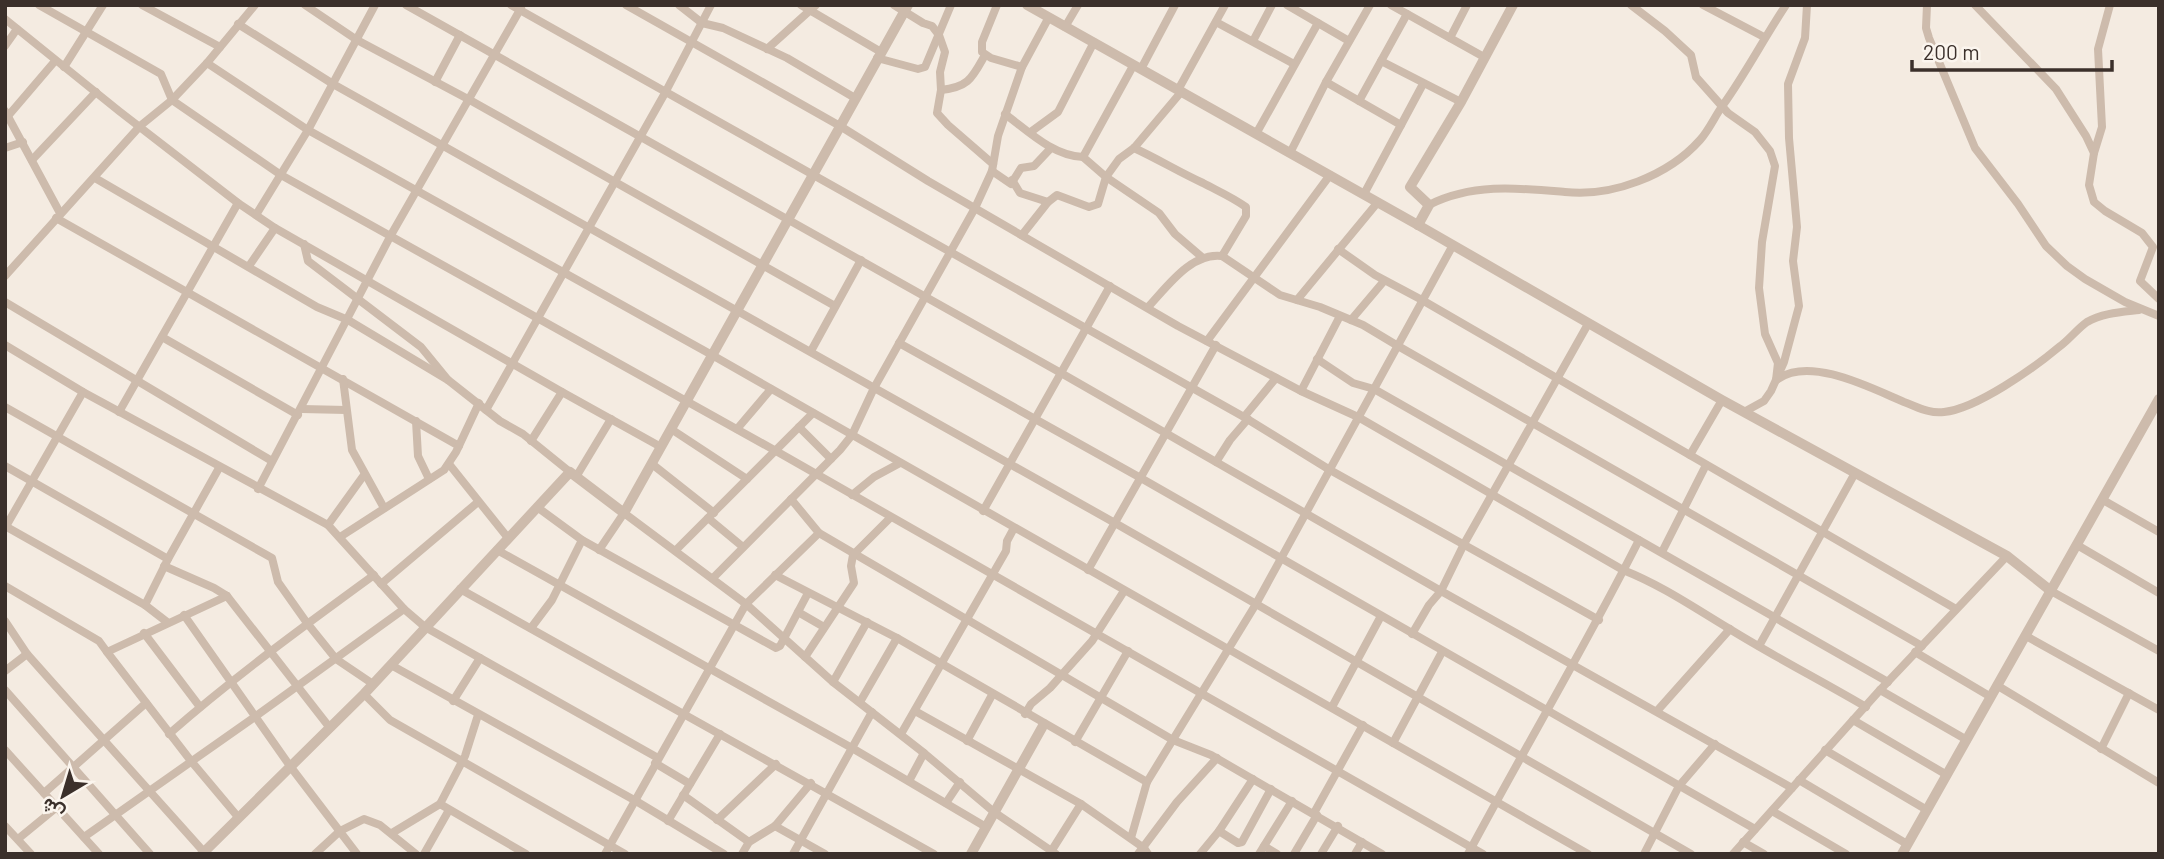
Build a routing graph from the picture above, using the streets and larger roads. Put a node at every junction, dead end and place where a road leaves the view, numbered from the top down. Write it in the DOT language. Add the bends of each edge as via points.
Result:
graph roads {
  1 [pos="39,5"];
  2 [pos="103,5"];
  3 [pos="142,5"];
  4 [pos="254,5"];
  5 [pos="305,5"];
  6 [pos="375,5"];
  7 [pos="406,5"];
  8 [pos="626,5"];
  9 [pos="679,5"];
  10 [pos="711,5"];
  11 [pos="801,5"];
  12 [pos="951,5"];
  13 [pos="997,5"];
  14 [pos="1078,5"];
  15 [pos="1175,5"];
  16 [pos="1225,5"];
  17 [pos="1272,5"];
  18 [pos="1287,5"];
  19 [pos="1370,5"];
  20 [pos="1391,5"];
  21 [pos="1467,5"];
  22 [pos="1513,5"];
  23 [pos="1631,5"];
  24 [pos="1703,5"];
  25 [pos="1786,5"];
  26 [pos="1807,5"];
  27 [pos="1927,5"];
  28 [pos="1975,5"];
  29 [pos="2110,5"];
  30 [pos="518,7"];
  31 [pos="902,7"];
  32 [pos="1033,7"];
  33 [pos="813,8"];
  34 [pos="1407,14"];
  35 [pos="1049,17"];
  36 [pos="5,19"];
  37 [pos="1216,22"];
  38 [pos="702,23"];
  39 [pos="1318,23"];
  40 [pos="238,24"];
  41 [pos="1065,27"];
  42 [pos="17,29"];
  43 [pos="86,33"];
  44 [pos="460,35"];
  45 [pos="939,35"];
  46 [pos="1765,37"];
  47 [pos="1450,38"];
  48 [pos="356,40"];
  49 [pos="1253,41"];
  50 [pos="1349,41"];
  51 [pos="692,42"];
  52 [pos="1094,42"];
  53 [pos="5,46"];
  54 [pos="220,47"];
  55 [pos="767,49"];
  56 [pos="494,54"];
  57 [pos="879,55"];
  58 [pos="985,55"];
  59 [pos="1484,57"];
  60 [pos="55,61"];
  61 [pos="1381,61"];
  62 [pos="207,63"];
  63 [pos="1294,64"];
  64 [pos="1022,67"];
  65 [pos="64,68"];
  66 [pos="1137,68"];
  67 [pos="435,82"];
  68 [pos="1325,82"];
  69 [pos="1423,83"];
  70 [pos="333,84"];
  71 [pos="941,90"];
  72 [pos="1180,90"];
  73 [pos="96,92"];
  74 [pos="665,93"];
  75 [pos="855,98"];
  76 [pos="468,99"];
  77 [pos="172,100"];
  78 [pos="1359,101"];
  79 [pos="1461,102"];
  80 [pos="1723,106"];
  81 [pos="7,114"];
  82 [pos="1005,114"];
  83 [pos="1401,125"];
  84 [pos="140,126"];
  85 [pos="840,126"];
  86 [pos="308,130"];
  87 [pos="1032,131"];
  88 [pos="1256,134"];
  89 [pos="640,137"];
  90 [pos="23,142"];
  91 [pos="442,145"];
  92 [pos="5,148"];
  93 [pos="1051,148"];
  94 [pos="1134,148"];
  95 [pos="1290,153"];
  96 [pos="2094,153"];
  97 [pos="1083,157"];
  98 [pos="32,160"];
  99 [pos="993,168"];
  100 [pos="281,175"];
  101 [pos="812,175"];
  102 [pos="1330,175"];
  103 [pos="1106,177"];
  104 [pos="95,178"];
  105 [pos="1012,180"];
  106 [pos="615,182"];
  107 [pos="416,191"];
  108 [pos="1364,194"];
  109 [pos="1048,202"];
  110 [pos="1378,202"];
  111 [pos="238,203"];
  112 [pos="1429,205"];
  113 [pos="975,208"];
  114 [pos="58,215"];
  115 [pos="256,215"];
  116 [pos="789,220"];
  117 [pos="1418,225"];
  118 [pos="275,228"];
  119 [pos="588,228"];
  120 [pos="391,235"];
  121 [pos="1022,235"];
  122 [pos="304,244"];
  123 [pos="1453,245"];
  124 [pos="212,246"];
  125 [pos="1338,249"];
  126 [pos="950,253"];
  127 [pos="1222,256"];
  128 [pos="1203,258"];
  129 [pos="861,260"];
  130 [pos="763,265"];
  131 [pos="249,266"];
  132 [pos="563,274"];
  133 [pos="5,276"];
  134 [pos="1254,278"];
  135 [pos="1384,281"];
  136 [pos="368,282"];
  137 [pos="1110,286"];
  138 [pos="187,291"];
  139 [pos="926,297"];
  140 [pos="359,299"];
  141 [pos="2159,299"];
  142 [pos="1297,300"];
  143 [pos="1422,300"];
  144 [pos="5,302"];
  145 [pos="835,306"];
  146 [pos="1148,307"];
  147 [pos="2141,310"];
  148 [pos="737,311"];
  149 [pos="1340,316"];
  150 [pos="2159,316"];
  151 [pos="538,319"];
  152 [pos="348,320"];
  153 [pos="1351,320"];
  154 [pos="1588,324"];
  155 [pos="1087,330"];
  156 [pos="162,337"];
  157 [pos="899,343"];
  158 [pos="1211,343"];
  159 [pos="5,345"];
  160 [pos="1398,346"];
  161 [pos="811,351"];
  162 [pos="712,355"];
  163 [pos="1317,359"];
  164 [pos="512,363"];
  165 [pos="323,368"];
  166 [pos="1061,373"];
  167 [pos="1276,378"];
  168 [pos="343,379"];
  169 [pos="1556,379"];
  170 [pos="448,380"];
  171 [pos="1776,380"];
  172 [pos="136,382"];
  173 [pos="1191,387"];
  174 [pos="874,388"];
  175 [pos="771,389"];
  176 [pos="1374,389"];
  177 [pos="1301,391"];
  178 [pos="83,392"];
  179 [pos="562,392"];
  180 [pos="2159,398"];
  181 [pos="1722,400"];
  182 [pos="687,402"];
  183 [pos="5,407"];
  184 [pos="482,407"];
  185 [pos="346,410"];
  186 [pos="119,412"];
  187 [pos="300,412"];
  188 [pos="1744,412"];
  189 [pos="813,414"];
  190 [pos="2155,415"];
  191 [pos="1246,418"];
  192 [pos="1359,418"];
  193 [pos="611,419"];
  194 [pos="1035,419"];
  195 [pos="416,421"];
  196 [pos="1532,424"];
  197 [pos="799,427"];
  198 [pos="671,429"];
  199 [pos="737,429"];
  200 [pos="1164,434"];
  201 [pos="852,435"];
  202 [pos="57,437"];
  203 [pos="531,441"];
  204 [pos="459,446"];
  205 [pos="662,447"];
  206 [pos="776,451"];
  207 [pos="1690,455"];
  208 [pos="831,459"];
  209 [pos="272,461"];
  210 [pos="900,463"];
  211 [pos="1216,463"];
  212 [pos="449,464"];
  213 [pos="652,464"];
  214 [pos="1010,465"];
  215 [pos="1706,465"];
  216 [pos="5,466"];
  217 [pos="1508,467"];
  218 [pos="219,468"];
  219 [pos="1331,470"];
  220 [pos="816,473"];
  221 [pos="1856,473"];
  222 [pos="573,474"];
  223 [pos="364,475"];
  224 [pos="1139,477"];
  225 [pos="429,479"];
  226 [pos="747,479"];
  227 [pos="34,481"];
  228 [pos="258,489"];
  229 [pos="852,495"];
  230 [pos="1492,495"];
  231 [pos="791,499"];
  232 [pos="2103,500"];
  233 [pos="478,502"];
  234 [pos="537,507"];
  235 [pos="384,508"];
  236 [pos="1683,508"];
  237 [pos="983,510"];
  238 [pos="624,513"];
  239 [pos="1306,513"];
  240 [pos="193,514"];
  241 [pos="711,516"];
  242 [pos="890,518"];
  243 [pos="1115,523"];
  244 [pos="328,525"];
  245 [pos="6,527"];
  246 [pos="1014,528"];
  247 [pos="1824,531"];
  248 [pos="2159,532"];
  249 [pos="819,533"];
  250 [pos="340,537"];
  251 [pos="508,538"];
  252 [pos="582,540"];
  253 [pos="1639,540"];
  254 [pos="1464,544"];
  255 [pos="2077,545"];
  256 [pos="743,547"];
  257 [pos="497,550"];
  258 [pos="599,550"];
  259 [pos="676,550"];
  260 [pos="1662,552"];
  261 [pos="853,555"];
  262 [pos="2007,556"];
  263 [pos="1281,559"];
  264 [pos="166,563"];
  265 [pos="1088,570"];
  266 [pos="1623,570"];
  267 [pos="374,575"];
  268 [pos="775,575"];
  269 [pos="992,575"];
  270 [pos="1800,576"];
  271 [pos="712,578"];
  272 [pos="381,584"];
  273 [pos="559,585"];
  274 [pos="5,586"];
  275 [pos="460,589"];
  276 [pos="1124,591"];
  277 [pos="1441,591"];
  278 [pos="2052,592"];
  279 [pos="808,593"];
  280 [pos="2159,593"];
  281 [pos="227,596"];
  282 [pos="145,604"];
  283 [pos="746,604"];
  284 [pos="1256,604"];
  285 [pos="837,606"];
  286 [pos="404,609"];
  287 [pos="1956,609"];
  288 [pos="798,612"];
  289 [pos="184,615"];
  290 [pos="1381,617"];
  291 [pos="1776,619"];
  292 [pos="966,620"];
  293 [pos="1599,620"];
  294 [pos="5,621"];
  295 [pos="167,622"];
  296 [pos="867,622"];
  297 [pos="307,623"];
  298 [pos="733,625"];
  299 [pos="824,626"];
  300 [pos="425,627"];
  301 [pos="531,628"];
  302 [pos="1730,629"];
  303 [pos="144,634"];
  304 [pos="1098,634"];
  305 [pos="1412,634"];
  306 [pos="2026,636"];
  307 [pos="897,638"];
  308 [pos="785,639"];
  309 [pos="1759,646"];
  310 [pos="1228,649"];
  311 [pos="1919,649"];
  312 [pos="1128,651"];
  313 [pos="2159,651"];
  314 [pos="107,652"];
  315 [pos="1442,652"];
  316 [pos="270,653"];
  317 [pos="27,654"];
  318 [pos="805,657"];
  319 [pos="336,659"];
  320 [pos="480,659"];
  321 [pos="1357,661"];
  322 [pos="941,664"];
  323 [pos="1573,664"];
  324 [pos="391,665"];
  325 [pos="709,667"];
  326 [pos="5,671"];
  327 [pos="1062,674"];
  328 [pos="232,682"];
  329 [pos="833,682"];
  330 [pos="1888,682"];
  331 [pos="373,684"];
  332 [pos="1998,686"];
  333 [pos="296,687"];
  334 [pos="5,690"];
  335 [pos="1880,690"];
  336 [pos="1201,693"];
  337 [pos="2129,693"];
  338 [pos="363,694"];
  339 [pos="992,695"];
  340 [pos="1101,697"];
  341 [pos="1991,697"];
  342 [pos="1419,698"];
  343 [pos="453,701"];
  344 [pos="860,702"];
  345 [pos="146,703"];
  346 [pos="1332,706"];
  347 [pos="1866,706"];
  348 [pos="200,707"];
  349 [pos="1547,710"];
  350 [pos="2159,710"];
  351 [pos="915,711"];
  352 [pos="1657,711"];
  353 [pos="872,712"];
  354 [pos="683,713"];
  355 [pos="1025,713"];
  356 [pos="478,715"];
  357 [pos="256,716"];
  358 [pos="1853,720"];
  359 [pos="1044,724"];
  360 [pos="1363,724"];
  361 [pos="330,728"];
  362 [pos="169,734"];
  363 [pos="720,734"];
  364 [pos="901,734"];
  365 [pos="1172,740"];
  366 [pos="1967,740"];
  367 [pos="105,741"];
  368 [pos="967,741"];
  369 [pos="1075,742"];
  370 [pos="1393,743"];
  371 [pos="1715,744"];
  372 [pos="852,748"];
  373 [pos="2101,749"];
  374 [pos="5,750"];
  375 [pos="1825,750"];
  376 [pos="925,752"];
  377 [pos="1521,756"];
  378 [pos="1217,758"];
  379 [pos="463,760"];
  380 [pos="657,760"];
  381 [pos="9,761"];
  382 [pos="191,761"];
  383 [pos="776,764"];
  384 [pos="290,766"];
  385 [pos="74,768"];
  386 [pos="1018,770"];
  387 [pos="1337,771"];
  388 [pos="1947,775"];
  389 [pos="1253,779"];
  390 [pos="1799,780"];
  391 [pos="909,781"];
  392 [pos="960,782"];
  393 [pos="1147,782"];
  394 [pos="811,783"];
  395 [pos="2159,783"];
  396 [pos="690,784"];
  397 [pos="1679,786"];
  398 [pos="1793,788"];
  399 [pos="1271,789"];
  400 [pos="148,790"];
  401 [pos="827,792"];
  402 [pos="44,793"];
  403 [pos="683,795"];
  404 [pos="636,801"];
  405 [pos="1292,801"];
  406 [pos="1494,802"];
  407 [pos="946,803"];
  408 [pos="440,804"];
  409 [pos="1081,804"];
  410 [pos="57,807"];
  411 [pos="449,810"];
  412 [pos="1927,810"];
  413 [pos="1772,811"];
  414 [pos="995,812"];
  415 [pos="114,814"];
  416 [pos="1316,814"];
  417 [pos="237,817"];
  418 [pos="717,820"];
  419 [pos="668,821"];
  420 [pos="1338,826"];
  421 [pos="775,827"];
  422 [pos="986,827"];
  423 [pos="6,829"];
  424 [pos="1755,829"];
  425 [pos="340,831"];
  426 [pos="1219,831"];
  427 [pos="1656,832"];
  428 [pos="392,833"];
  429 [pos="84,837"];
  430 [pos="1131,838"];
  431 [pos="18,839"];
  432 [pos="800,840"];
  433 [pos="749,842"];
  434 [pos="1362,842"];
  435 [pos="1743,842"];
  436 [pos="1907,844"];
  437 [pos="1207,846"];
  438 [pos="607,850"];
  439 [pos="1261,850"];
  440 [pos="1470,850"];
  441 [pos="94,852"];
  442 [pos="1054,852"];
  443 [pos="1143,852"];
  444 [pos="203,853"];
  445 [pos="31,854"];
  446 [pos="150,854"];
  447 [pos="315,854"];
  448 [pos="356,854"];
  449 [pos="416,854"];
  450 [pos="424,854"];
  451 [pos="526,854"];
  452 [pos="625,854"];
  453 [pos="724,854"];
  454 [pos="742,854"];
  455 [pos="793,854"];
  456 [pos="825,854"];
  457 [pos="934,854"];
  458 [pos="971,854"];
  459 [pos="1200,854"];
  460 [pos="1213,854"];
  461 [pos="1277,854"];
  462 [pos="1294,854"];
  463 [pos="1321,854"];
  464 [pos="1355,854"];
  465 [pos="1382,854"];
  466 [pos="1483,854"];
  467 [pos="1588,854"];
  468 [pos="1644,854"];
  469 [pos="1690,854"];
  470 [pos="1733,854"];
  471 [pos="1764,854"];
  472 [pos="1846,854"];
  473 [pos="1902,854"];
  1 -- 43 [label="street"];
  2 -- 43 [label="street"];
  3 -- 54 [label="street"];
  4 -- 40 [label="street"];
  5 -- 48 [label="street"];
  6 -- 48 [label="street"];
  7 -- 44 [label="street"];
  8 -- 51 [label="street"];
  9 -- 38 [label="street"];
  10 -- 38 [label="street"];
  11 -- 33 [label="street"];
  12 -- 45 [label="street"];
  13 -- 58 [label="street" via="982,41"];
  14 -- 41 [label="street"];
  15 -- 66 [label="street"];
  16 -- 37 [label="street"];
  17 -- 49 [label="street"];
  18 -- 39 [label="street"];
  19 -- 50 [label="street"];
  20 -- 34 [label="street"];
  21 -- 47 [label="street"];
  22 -- 59 [label="street"];
  23 -- 80 [label="street" via="1691,55 1696,78"];
  24 -- 46 [label="street"];
  25 -- 46 [label="street"];
  26 -- 171 [label="street" via="1805,37 1788,84 1799,306"];
  27 -- 147 [label="street" via="1929,38 1975,148 2046,246 2105,292"];
  28 -- 96 [label="street" via="2056,89"];
  29 -- 96 [label="street" via="2098,49 2102,127"];
  30 -- 56 [label="street"];
  30 -- 74 [label="street"];
  31 -- 45 [label="street"];
  31 -- 57 [label="street"];
  32 -- 35 [label="street"];
  33 -- 55 [label="street"];
  33 -- 57 [label="street"];
  34 -- 47 [label="street"];
  34 -- 61 [label="street"];
  35 -- 41 [label="street"];
  35 -- 64 [label="street"];
  36 -- 42 [label="street"];
  37 -- 49 [label="street"];
  37 -- 72 [label="street"];
  38 -- 51 [label="street"];
  38 -- 55 [label="street"];
  39 -- 50 [label="street"];
  39 -- 63 [label="street"];
  40 -- 54 [label="street"];
  40 -- 70 [label="street"];
  41 -- 52 [label="street"];
  42 -- 53 [label="street"];
  42 -- 60 [label="street"];
  43 -- 65 [label="street"];
  43 -- 77 [label="street" via="161,74"];
  44 -- 56 [label="street"];
  44 -- 67 [label="street"];
  45 -- 57 [label="street" via="923,69"];
  45 -- 71 [label="street" via="945,52"];
  46 -- 80 [label="street"];
  47 -- 59 [label="street"];
  48 -- 67 [label="street"];
  48 -- 70 [label="street"];
  49 -- 63 [label="street"];
  50 -- 68 [label="street"];
  51 -- 74 [label="street"];
  51 -- 85 [label="street"];
  52 -- 66 [label="street"];
  52 -- 87 [label="street" via="1058,112"];
  54 -- 62 [label="street"];
  55 -- 75 [label="street"];
  56 -- 76 [label="street"];
  56 -- 89 [label="street"];
  57 -- 75 [label="street"];
  58 -- 64 [label="street"];
  58 -- 71 [label="street" via="968,82"];
  59 -- 79 [label="street"];
  60 -- 65 [label="street"];
  60 -- 81 [label="street"];
  61 -- 69 [label="street"];
  61 -- 78 [label="street"];
  62 -- 77 [label="street"];
  62 -- 86 [label="street"];
  63 -- 88 [label="street"];
  64 -- 82 [label="street"];
  65 -- 73 [label="street"];
  66 -- 72 [label="street"];
  66 -- 97 [label="street"];
  67 -- 76 [label="street"];
  68 -- 78 [label="street"];
  68 -- 95 [label="street"];
  69 -- 79 [label="street"];
  69 -- 83 [label="street"];
  70 -- 86 [label="street"];
  70 -- 91 [label="street"];
  71 -- 99 [label="street" via="938,114"];
  72 -- 88 [label="street"];
  72 -- 94 [label="street"];
  73 -- 84 [label="street"];
  73 -- 98 [label="street"];
  74 -- 89 [label="street"];
  74 -- 101 [label="street"];
  75 -- 85 [label="street"];
  76 -- 91 [label="street"];
  76 -- 106 [label="street"];
  77 -- 84 [label="street"];
  77 -- 100 [label="street"];
  78 -- 83 [label="street"];
  79 -- 112 [label="street" via="1410,187"];
  80 -- 112 [label="street" via="1684,155 1661,172 1635,181 1577,193 1506,187 1475,190"];
  80 -- 171 [label="street" via="1762,138 1775,166 1759,288 1765,334 1778,363"];
  81 -- 90 [label="street"];
  82 -- 87 [label="street"];
  82 -- 99 [label="street"];
  83 -- 108 [label="street"];
  84 -- 104 [label="street"];
  84 -- 111 [label="street"];
  85 -- 101 [label="street"];
  85 -- 113 [label="street"];
  86 -- 100 [label="street"];
  86 -- 107 [label="street"];
  87 -- 93 [label="street"];
  88 -- 95 [label="street"];
  89 -- 106 [label="street"];
  89 -- 116 [label="street"];
  90 -- 92 [label="street"];
  90 -- 98 [label="street"];
  91 -- 107 [label="street"];
  91 -- 119 [label="street"];
  93 -- 97 [label="street"];
  93 -- 105 [label="street" via="1034,166 1021,168"];
  94 -- 103 [label="street"];
  94 -- 127 [label="street" via="1246,207 1246,216"];
  95 -- 102 [label="street"];
  96 -- 141 [label="street" via="2090,195 2105,212 2142,233 2153,247 2140,281"];
  97 -- 103 [label="street"];
  98 -- 114 [label="street"];
  99 -- 105 [label="street" via="1008,183"];
  99 -- 113 [label="street"];
  100 -- 115 [label="street"];
  100 -- 120 [label="street"];
  101 -- 116 [label="street"];
  101 -- 126 [label="street"];
  102 -- 108 [label="street"];
  102 -- 134 [label="street"];
  103 -- 109 [label="street" via="1096,206 1059,195"];
  103 -- 128 [label="street" via="1159,213"];
  104 -- 114 [label="street"];
  104 -- 124 [label="street"];
  105 -- 109 [label="street" via="1020,192"];
  106 -- 119 [label="street"];
  106 -- 130 [label="street"];
  107 -- 120 [label="street"];
  107 -- 132 [label="street"];
  108 -- 110 [label="street"];
  109 -- 121 [label="street"];
  110 -- 117 [label="street"];
  110 -- 125 [label="street"];
  111 -- 115 [label="street"];
  111 -- 124 [label="street"];
  112 -- 117 [label="street"];
  113 -- 121 [label="street"];
  113 -- 126 [label="street"];
  114 -- 133 [label="street"];
  114 -- 138 [label="street"];
  115 -- 118 [label="street"];
  116 -- 129 [label="street"];
  116 -- 130 [label="street"];
  117 -- 123 [label="street"];
  118 -- 122 [label="street"];
  118 -- 131 [label="street"];
  119 -- 132 [label="street"];
  119 -- 148 [label="street"];
  120 -- 136 [label="street"];
  120 -- 151 [label="street"];
  121 -- 137 [label="street"];
  122 -- 136 [label="street"];
  122 -- 140 [label="street" via="308,261"];
  123 -- 143 [label="street"];
  123 -- 154 [label="street"];
  124 -- 131 [label="street"];
  124 -- 138 [label="street"];
  125 -- 135 [label="street"];
  125 -- 142 [label="street"];
  126 -- 139 [label="street"];
  126 -- 155 [label="street"];
  127 -- 128 [label="street"];
  127 -- 134 [label="street"];
  128 -- 146 [label="street" via="1191,264"];
  129 -- 139 [label="street"];
  129 -- 145 [label="street"];
  130 -- 145 [label="street"];
  130 -- 148 [label="street"];
  131 -- 152 [label="street"];
  132 -- 151 [label="street"];
  132 -- 162 [label="street"];
  134 -- 142 [label="street"];
  134 -- 158 [label="street"];
  135 -- 143 [label="street"];
  135 -- 153 [label="street"];
  136 -- 140 [label="street"];
  136 -- 164 [label="street"];
  137 -- 146 [label="street"];
  137 -- 155 [label="street"];
  138 -- 156 [label="street"];
  138 -- 165 [label="street"];
  139 -- 157 [label="street"];
  139 -- 166 [label="street"];
  140 -- 152 [label="street"];
  140 -- 170 [label="street" via="421,347"];
  142 -- 149 [label="street"];
  143 -- 160 [label="street"];
  143 -- 169 [label="street"];
  144 -- 172 [label="street"];
  145 -- 161 [label="street"];
  146 -- 158 [label="street"];
  147 -- 150 [label="street"];
  147 -- 171 [label="street" via="2086,323 2060,347 1993,393 1947,412 1930,413 1816,370 1795,370"];
  148 -- 161 [label="street"];
  148 -- 162 [label="street"];
  149 -- 153 [label="street"];
  149 -- 163 [label="street"];
  151 -- 164 [label="street"];
  151 -- 182 [label="street"];
  152 -- 165 [label="street"];
  152 -- 170 [label="street"];
  153 -- 160 [label="street"];
  154 -- 169 [label="street"];
  154 -- 181 [label="street"];
  155 -- 166 [label="street"];
  155 -- 173 [label="street"];
  156 -- 172 [label="street"];
  156 -- 187 [label="street"];
  157 -- 174 [label="street"];
  157 -- 194 [label="street"];
  158 -- 167 [label="street"];
  158 -- 173 [label="street"];
  159 -- 178 [label="street"];
  160 -- 176 [label="street"];
  160 -- 196 [label="street"];
  161 -- 174 [label="street"];
  162 -- 175 [label="street"];
  162 -- 182 [label="street"];
  163 -- 176 [label="street" via="1353,383"];
  163 -- 177 [label="street"];
  164 -- 179 [label="street"];
  164 -- 184 [label="street"];
  165 -- 168 [label="street"];
  165 -- 187 [label="street"];
  166 -- 194 [label="street"];
  166 -- 200 [label="street"];
  167 -- 177 [label="street"];
  167 -- 191 [label="street"];
  168 -- 185 [label="street"];
  168 -- 195 [label="street"];
  169 -- 196 [label="street"];
  169 -- 207 [label="street"];
  170 -- 184 [label="street"];
  171 -- 188 [label="street" via="1764,401"];
  172 -- 186 [label="street"];
  172 -- 209 [label="street"];
  173 -- 191 [label="street"];
  173 -- 200 [label="street"];
  174 -- 201 [label="street"];
  174 -- 214 [label="street"];
  175 -- 189 [label="street"];
  175 -- 199 [label="street"];
  176 -- 192 [label="street"];
  176 -- 217 [label="street"];
  177 -- 192 [label="street"];
  178 -- 186 [label="street"];
  178 -- 202 [label="street"];
  179 -- 193 [label="street"];
  179 -- 203 [label="street"];
  180 -- 190 [label="street"];
  181 -- 188 [label="street"];
  181 -- 207 [label="street"];
  182 -- 198 [label="street"];
  182 -- 199 [label="street"];
  183 -- 202 [label="street"];
  184 -- 203 [label="street"];
  184 -- 204 [label="street"];
  185 -- 187 [label="street"];
  185 -- 223 [label="street" via="352,450"];
  186 -- 218 [label="street"];
  187 -- 209 [label="street"];
  188 -- 221 [label="street"];
  189 -- 197 [label="street"];
  189 -- 201 [label="street"];
  190 -- 232 [label="street"];
  191 -- 211 [label="street"];
  191 -- 219 [label="street"];
  192 -- 219 [label="street"];
  192 -- 230 [label="street"];
  193 -- 205 [label="street"];
  193 -- 222 [label="street"];
  194 -- 214 [label="street"];
  194 -- 224 [label="street"];
  195 -- 204 [label="street"];
  195 -- 225 [label="street" via="419,460"];
  196 -- 217 [label="street"];
  196 -- 236 [label="street"];
  197 -- 206 [label="street"];
  197 -- 208 [label="street"];
  198 -- 205 [label="street"];
  198 -- 226 [label="street"];
  199 -- 206 [label="street"];
  200 -- 211 [label="street"];
  200 -- 224 [label="street"];
  201 -- 208 [label="street"];
  201 -- 210 [label="street"];
  202 -- 227 [label="street"];
  202 -- 240 [label="street"];
  203 -- 222 [label="street"];
  204 -- 212 [label="street"];
  205 -- 213 [label="street"];
  206 -- 220 [label="street"];
  206 -- 226 [label="street"];
  207 -- 215 [label="street"];
  208 -- 220 [label="street"];
  209 -- 228 [label="street"];
  210 -- 229 [label="street"];
  210 -- 237 [label="street"];
  211 -- 239 [label="street"];
  212 -- 225 [label="street"];
  212 -- 233 [label="street"];
  213 -- 238 [label="street"];
  213 -- 241 [label="street"];
  214 -- 237 [label="street"];
  214 -- 243 [label="street"];
  215 -- 236 [label="street"];
  215 -- 247 [label="street"];
  216 -- 227 [label="street"];
  217 -- 230 [label="street"];
  217 -- 253 [label="street"];
  218 -- 228 [label="street"];
  218 -- 240 [label="street"];
  219 -- 239 [label="street"];
  219 -- 254 [label="street"];
  220 -- 229 [label="street"];
  220 -- 231 [label="street"];
  221 -- 247 [label="street"];
  221 -- 262 [label="street"];
  222 -- 234 [label="street"];
  222 -- 238 [label="street"];
  223 -- 235 [label="street"];
  223 -- 244 [label="street"];
  224 -- 243 [label="street"];
  224 -- 263 [label="street"];
  225 -- 235 [label="street"];
  226 -- 241 [label="street"];
  227 -- 245 [label="street"];
  227 -- 264 [label="street"];
  228 -- 244 [label="street"];
  229 -- 242 [label="street"];
  230 -- 254 [label="street"];
  230 -- 266 [label="street"];
  231 -- 249 [label="street"];
  231 -- 256 [label="street"];
  232 -- 248 [label="street"];
  232 -- 255 [label="street"];
  233 -- 251 [label="street"];
  233 -- 272 [label="street"];
  234 -- 251 [label="street"];
  234 -- 252 [label="street"];
  235 -- 250 [label="street"];
  236 -- 260 [label="street"];
  236 -- 270 [label="street"];
  237 -- 246 [label="street"];
  238 -- 258 [label="street"];
  238 -- 259 [label="street"];
  239 -- 263 [label="street"];
  239 -- 277 [label="street"];
  240 -- 264 [label="street"];
  240 -- 297 [label="street" via="272,558 278,582"];
  241 -- 256 [label="street"];
  241 -- 259 [label="street"];
  242 -- 261 [label="street"];
  242 -- 269 [label="street"];
  243 -- 265 [label="street"];
  243 -- 284 [label="street"];
  244 -- 250 [label="street"];
  245 -- 282 [label="street"];
  246 -- 265 [label="street"];
  246 -- 269 [label="street"];
  247 -- 270 [label="street"];
  247 -- 287 [label="street"];
  249 -- 261 [label="street"];
  249 -- 268 [label="street"];
  250 -- 267 [label="street"];
  251 -- 257 [label="street"];
  252 -- 258 [label="street"];
  252 -- 273 [label="street"];
  253 -- 260 [label="street"];
  253 -- 266 [label="street"];
  254 -- 277 [label="street"];
  254 -- 293 [label="street"];
  255 -- 278 [label="street"];
  255 -- 280 [label="street"];
  256 -- 271 [label="street"];
  257 -- 273 [label="street"];
  257 -- 275 [label="street"];
  258 -- 298 [label="street"];
  259 -- 271 [label="street"];
  260 -- 291 [label="street"];
  261 -- 285 [label="street" via="854,583"];
  261 -- 292 [label="street"];
  262 -- 278 [label="street"];
  262 -- 287 [label="street"];
  263 -- 284 [label="street"];
  263 -- 290 [label="street"];
  264 -- 281 [label="street"];
  264 -- 282 [label="street"];
  265 -- 276 [label="street"];
  266 -- 293 [label="street"];
  266 -- 302 [label="street"];
  267 -- 272 [label="street"];
  267 -- 297 [label="street"];
  268 -- 279 [label="street"];
  268 -- 283 [label="street"];
  269 -- 292 [label="street"];
  269 -- 304 [label="street"];
  270 -- 291 [label="street"];
  270 -- 311 [label="street"];
  271 -- 283 [label="street"];
  272 -- 286 [label="street"];
  273 -- 301 [label="street"];
  273 -- 325 [label="street"];
  274 -- 314 [label="street" via="99,641"];
  275 -- 300 [label="street"];
  275 -- 301 [label="street"];
  276 -- 304 [label="street"];
  276 -- 310 [label="street"];
  277 -- 305 [label="street"];
  277 -- 323 [label="street"];
  278 -- 306 [label="street"];
  278 -- 313 [label="street"];
  279 -- 285 [label="street"];
  279 -- 288 [label="street"];
  281 -- 289 [label="street"];
  281 -- 316 [label="street"];
  282 -- 295 [label="street"];
  283 -- 298 [label="street"];
  283 -- 308 [label="street"];
  284 -- 310 [label="street"];
  284 -- 321 [label="street"];
  285 -- 296 [label="street"];
  285 -- 299 [label="street"];
  286 -- 300 [label="street"];
  286 -- 319 [label="street"];
  287 -- 311 [label="street"];
  288 -- 299 [label="street"];
  288 -- 308 [label="street"];
  289 -- 295 [label="street"];
  289 -- 328 [label="street"];
  290 -- 305 [label="street"];
  290 -- 321 [label="street"];
  291 -- 309 [label="street"];
  291 -- 330 [label="street"];
  292 -- 322 [label="street"];
  292 -- 327 [label="street"];
  293 -- 323 [label="street"];
  294 -- 317 [label="street"];
  295 -- 303 [label="street"];
  296 -- 307 [label="street"];
  296 -- 329 [label="street"];
  297 -- 316 [label="street"];
  297 -- 319 [label="street"];
  298 -- 308 [label="street" via="775,648"];
  298 -- 325 [label="street"];
  299 -- 318 [label="street"];
  300 -- 320 [label="street"];
  300 -- 324 [label="street"];
  301 -- 354 [label="street"];
  302 -- 309 [label="street"];
  302 -- 352 [label="street"];
  303 -- 314 [label="street"];
  303 -- 348 [label="street"];
  304 -- 312 [label="street"];
  304 -- 327 [label="street"];
  305 -- 315 [label="street"];
  306 -- 332 [label="street"];
  306 -- 337 [label="street"];
  307 -- 322 [label="street"];
  307 -- 344 [label="street"];
  308 -- 318 [label="street"];
  309 -- 347 [label="street"];
  310 -- 336 [label="street"];
  310 -- 346 [label="street"];
  311 -- 330 [label="street"];
  311 -- 341 [label="street"];
  312 -- 336 [label="street"];
  312 -- 340 [label="street"];
  314 -- 345 [label="street"];
  315 -- 342 [label="street"];
  315 -- 349 [label="street"];
  316 -- 328 [label="street"];
  316 -- 333 [label="street"];
  317 -- 326 [label="street"];
  317 -- 367 [label="street"];
  318 -- 329 [label="street"];
  319 -- 331 [label="street"];
  319 -- 333 [label="street"];
  320 -- 343 [label="street"];
  320 -- 380 [label="street"];
  321 -- 342 [label="street"];
  321 -- 346 [label="street"];
  322 -- 339 [label="street"];
  322 -- 351 [label="street"];
  323 -- 349 [label="street"];
  323 -- 352 [label="street"];
  324 -- 331 [label="street"];
  324 -- 343 [label="street"];
  325 -- 354 [label="street"];
  325 -- 372 [label="street"];
  327 -- 340 [label="street"];
  327 -- 355 [label="street"];
  328 -- 348 [label="street"];
  328 -- 357 [label="street"];
  329 -- 344 [label="street"];
  330 -- 335 [label="street"];
  331 -- 338 [label="street"];
  332 -- 341 [label="street"];
  332 -- 373 [label="street"];
  333 -- 357 [label="street"];
  333 -- 361 [label="street"];
  334 -- 385 [label="street"];
  335 -- 347 [label="street"];
  335 -- 366 [label="street"];
  336 -- 365 [label="street"];
  336 -- 387 [label="street"];
  337 -- 350 [label="street"];
  337 -- 373 [label="street"];
  338 -- 361 [label="street"];
  338 -- 379 [label="street" via="390,720"];
  339 -- 355 [label="street"];
  339 -- 368 [label="street"];
  340 -- 365 [label="street"];
  340 -- 369 [label="street"];
  341 -- 366 [label="street"];
  342 -- 370 [label="street"];
  342 -- 377 [label="street"];
  343 -- 356 [label="street"];
  344 -- 353 [label="street"];
  345 -- 362 [label="street"];
  345 -- 367 [label="street"];
  346 -- 360 [label="street"];
  347 -- 358 [label="street"];
  348 -- 362 [label="street"];
  349 -- 377 [label="street"];
  349 -- 397 [label="street"];
  351 -- 364 [label="street"];
  351 -- 368 [label="street"];
  352 -- 371 [label="street"];
  353 -- 364 [label="street"];
  353 -- 372 [label="street"];
  354 -- 363 [label="street"];
  354 -- 380 [label="street"];
  355 -- 359 [label="street"];
  356 -- 379 [label="street"];
  356 -- 404 [label="street"];
  357 -- 382 [label="street"];
  357 -- 384 [label="street"];
  358 -- 375 [label="street"];
  358 -- 388 [label="street"];
  359 -- 369 [label="street"];
  359 -- 386 [label="street"];
  360 -- 370 [label="street"];
  360 -- 387 [label="street"];
  361 -- 384 [label="street"];
  362 -- 382 [label="street"];
  363 -- 383 [label="street"];
  363 -- 396 [label="street"];
  364 -- 376 [label="street"];
  365 -- 378 [label="street"];
  365 -- 393 [label="street"];
  366 -- 388 [label="street"];
  367 -- 385 [label="street"];
  367 -- 400 [label="street"];
  368 -- 386 [label="street"];
  369 -- 393 [label="street"];
  370 -- 406 [label="street"];
  371 -- 397 [label="street"];
  371 -- 398 [label="street"];
  372 -- 391 [label="street"];
  372 -- 401 [label="street"];
  373 -- 395 [label="street"];
  374 -- 381 [label="street"];
  375 -- 390 [label="street"];
  375 -- 412 [label="street"];
  376 -- 391 [label="street"];
  376 -- 392 [label="street"];
  377 -- 406 [label="street"];
  377 -- 427 [label="street"];
  378 -- 389 [label="street"];
  378 -- 443 [label="street" via="1177,802"];
  379 -- 408 [label="street"];
  379 -- 438 [label="street"];
  380 -- 396 [label="street"];
  380 -- 404 [label="street"];
  381 -- 402 [label="street"];
  382 -- 400 [label="street"];
  382 -- 417 [label="street"];
  383 -- 394 [label="street"];
  383 -- 418 [label="street"];
  384 -- 417 [label="street"];
  384 -- 425 [label="street"];
  385 -- 402 [label="street"];
  385 -- 415 [label="street"];
  386 -- 409 [label="street"];
  386 -- 414 [label="street"];
  387 -- 416 [label="street"];
  387 -- 440 [label="street"];
  388 -- 412 [label="street"];
  389 -- 399 [label="street"];
  389 -- 426 [label="street"];
  390 -- 398 [label="street"];
  390 -- 436 [label="street"];
  391 -- 407 [label="street"];
  392 -- 407 [label="street"];
  392 -- 414 [label="street"];
  393 -- 430 [label="street"];
  394 -- 401 [label="street"];
  394 -- 421 [label="street"];
  396 -- 403 [label="street"];
  397 -- 424 [label="street"];
  397 -- 427 [label="street"];
  398 -- 413 [label="street"];
  399 -- 405 [label="street"];
  399 -- 426 [label="street" via="1242,842"];
  400 -- 415 [label="street"];
  400 -- 444 [label="street"];
  401 -- 432 [label="street"];
  401 -- 457 [label="street"];
  402 -- 410 [label="street"];
  403 -- 418 [label="street"];
  403 -- 419 [label="street"];
  404 -- 419 [label="street"];
  404 -- 438 [label="street"];
  405 -- 416 [label="street"];
  405 -- 439 [label="street"];
  406 -- 440 [label="street"];
  406 -- 467 [label="street"];
  407 -- 422 [label="street"];
  408 -- 411 [label="street"];
  408 -- 428 [label="street"];
  409 -- 430 [label="street"];
  409 -- 442 [label="street"];
  410 -- 429 [label="street"];
  410 -- 431 [label="street"];
  411 -- 450 [label="street"];
  411 -- 451 [label="street"];
  412 -- 436 [label="street"];
  413 -- 424 [label="street"];
  413 -- 472 [label="street"];
  414 -- 422 [label="street"];
  414 -- 442 [label="street"];
  415 -- 429 [label="street"];
  415 -- 446 [label="street"];
  416 -- 420 [label="street"];
  416 -- 462 [label="street"];
  417 -- 444 [label="street"];
  418 -- 433 [label="street"];
  419 -- 453 [label="street"];
  420 -- 434 [label="street"];
  420 -- 463 [label="street"];
  421 -- 432 [label="street"];
  421 -- 433 [label="street"];
  422 -- 458 [label="street"];
  423 -- 431 [label="street"];
  424 -- 435 [label="street"];
  425 -- 428 [label="street" via="364,819"];
  425 -- 447 [label="street"];
  425 -- 448 [label="street"];
  426 -- 437 [label="street"];
  427 -- 468 [label="street"];
  427 -- 469 [label="street"];
  428 -- 449 [label="street"];
  429 -- 441 [label="street"];
  430 -- 443 [label="street"];
  431 -- 445 [label="street"];
  432 -- 455 [label="street"];
  432 -- 456 [label="street"];
  433 -- 454 [label="street"];
  434 -- 464 [label="street"];
  434 -- 465 [label="street"];
  435 -- 470 [label="street"];
  435 -- 471 [label="street"];
  436 -- 473 [label="street"];
  437 -- 459 [label="street"];
  437 -- 460 [label="street"];
  438 -- 452 [label="street"];
  439 -- 461 [label="street"];
  440 -- 466 [label="street"];
}
